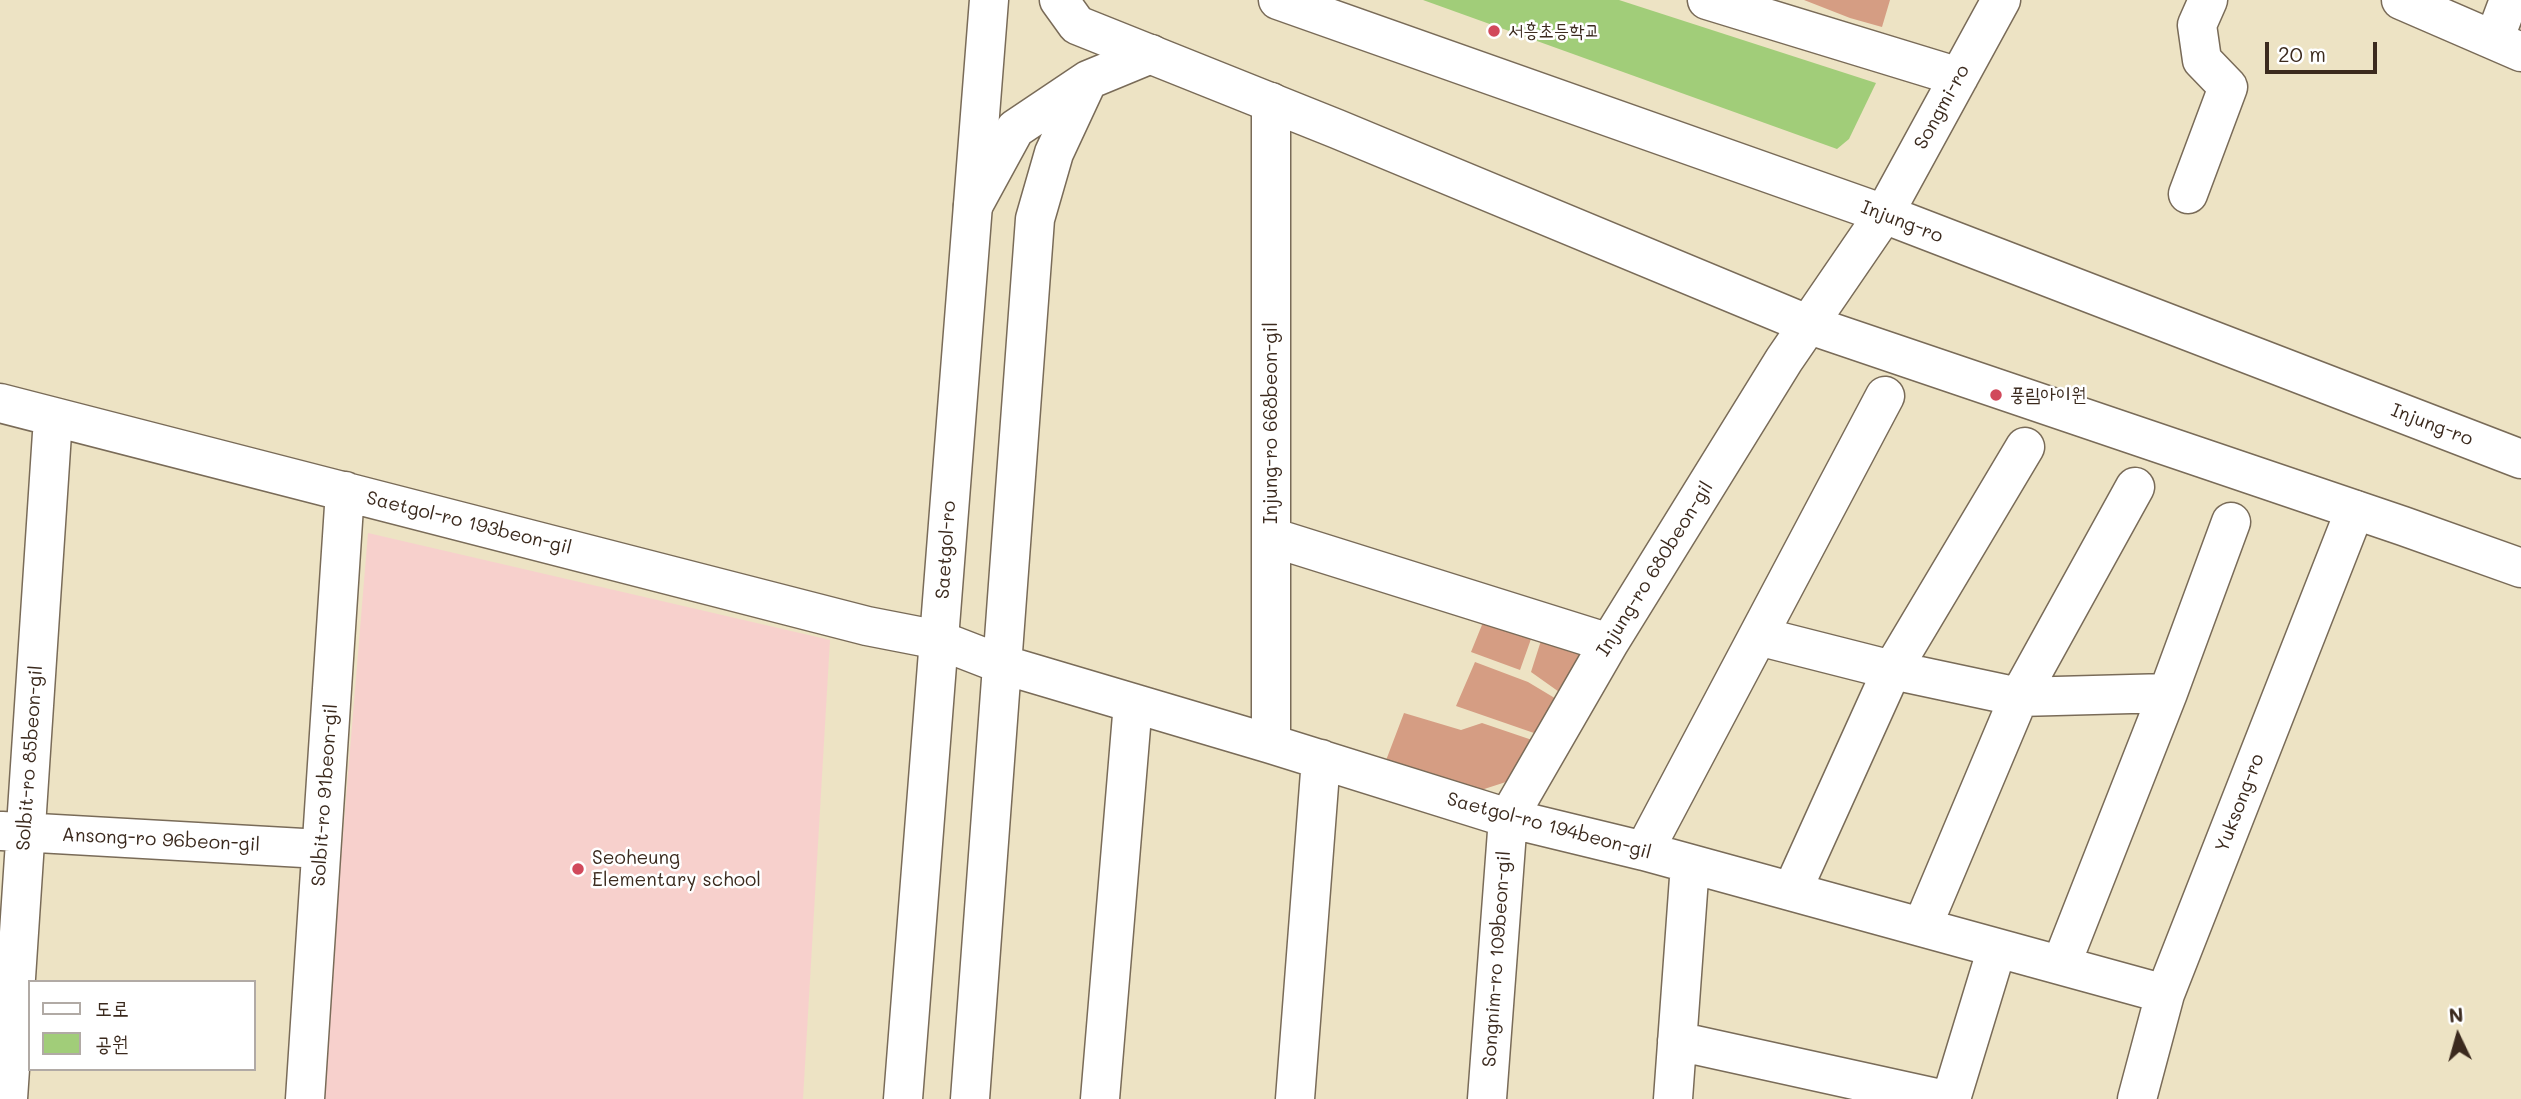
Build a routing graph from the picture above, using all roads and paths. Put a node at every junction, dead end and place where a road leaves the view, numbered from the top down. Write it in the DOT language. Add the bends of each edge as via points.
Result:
graph roads {
  1 [pos="989,0"];
  2 [pos="1059,0"];
  3 [pos="1278,0"];
  4 [pos="1707,0"];
  5 [pos="2001,0"];
  6 [pos="2208,0"];
  7 [pos="2401,0"];
  8 [pos="2509,0"];
  9 [pos="2507,46"];
  10 [pos="1151,54"];
  11 [pos="1959,77"];
  12 [pos="1088,80"];
  13 [pos="1271,102"];
  14 [pos="2188,194"];
  15 [pos="973,206"];
  16 [pos="1884,214"];
  17 [pos="1807,324"];
  18 [pos="1885,396"];
  19 [pos="0,403"];
  20 [pos="53,418"];
  21 [pos="2025,447"];
  22 [pos="2521,459"];
  23 [pos="2135,487"];
  24 [pos="345,491"];
  25 [pos="2356,510"];
  26 [pos="2231,522"];
  27 [pos="1271,537"];
  28 [pos="2521,568"];
  29 [pos="1758,636"];
  30 [pos="939,640"];
  31 [pos="1609,643"];
  32 [pos="1001,664"];
  33 [pos="1892,670"];
  34 [pos="2168,694"];
  35 [pos="2019,697"];
  36 [pos="1133,703"];
  37 [pos="1271,744"];
  38 [pos="1321,760"];
  39 [pos="1508,818"];
  40 [pos="13,831"];
  41 [pos="321,849"];
  42 [pos="1644,851"];
  43 [pos="1690,864"];
  44 [pos="1792,891"];
  45 [pos="1922,927"];
  46 [pos="1997,948"];
  47 [pos="2061,965"];
  48 [pos="2165,994"];
  49 [pos="1678,1041"];
  50 [pos="8,1099"];
  51 [pos="305,1099"];
  52 [pos="903,1099"];
  53 [pos="970,1099"];
  54 [pos="1100,1099"];
  55 [pos="1295,1099"];
  56 [pos="1487,1099"];
  57 [pos="1673,1099"];
  58 [pos="1941,1099"];
  59 [pos="1951,1099"];
  60 [pos="2137,1099"];
  1 -- 15 [label="street, Saetgol-ro"];
  2 -- 10 [label="street" via="1077,25"];
  3 -- 16 [label="street, Injung-ro"];
  4 -- 11 [label="street"];
  5 -- 11 [label="street, Songmi-ro"];
  6 -- 14 [label="street" via="2197,25 2202,60 2228,87"];
  7 -- 9 [label="street"];
  8 -- 9 [label="street"];
  10 -- 12 [label="street"];
  10 -- 13 [label="street"];
  11 -- 16 [label="street, Songmi-ro"];
  12 -- 15 [label="street" via="1015,129"];
  12 -- 32 [label="street" via="1054,153 1035,219"];
  13 -- 17 [label="street"];
  13 -- 27 [label="street, Injung-ro 668beon-gil"];
  15 -- 30 [label="street, Saetgol-ro"];
  16 -- 17 [label="street, Songmi-ro"];
  16 -- 22 [label="street, Injung-ro"];
  17 -- 25 [label="street"];
  17 -- 31 [label="street, Injung-ro 680beon-gil"];
  18 -- 29 [label="street"];
  19 -- 20 [label="street, Saetgol-ro 193beon-gil"];
  20 -- 24 [label="street, Saetgol-ro 193beon-gil"];
  20 -- 40 [label="street, Solbit-ro 85beon-gil"];
  21 -- 33 [label="street"];
  23 -- 35 [label="street"];
  24 -- 30 [label="street, Saetgol-ro 193beon-gil" via="867,626"];
  24 -- 41 [label="street, Solbit-ro 91beon-gil"];
  25 -- 28 [label="street"];
  25 -- 48 [label="street, Yuksong-ro"];
  26 -- 34 [label="street"];
  27 -- 31 [label="street"];
  27 -- 37 [label="street, Injung-ro 668beon-gil"];
  29 -- 33 [label="street"];
  29 -- 42 [label="street"];
  30 -- 32 [label="street, Saetgol-ro 194beon-gil"];
  30 -- 52 [label="street, Saetgol-ro"];
  31 -- 39 [label="street, Injung-ro 680beon-gil"];
  32 -- 36 [label="street, Saetgol-ro 194beon-gil"];
  32 -- 53 [label="street"];
  33 -- 35 [label="street"];
  33 -- 44 [label="street"];
  34 -- 35 [label="street"];
  34 -- 47 [label="street"];
  35 -- 45 [label="street"];
  36 -- 37 [label="street, Saetgol-ro 194beon-gil"];
  36 -- 54 [label="street"];
  37 -- 38 [label="street, Saetgol-ro 194beon-gil"];
  38 -- 39 [label="street, Saetgol-ro 194beon-gil"];
  38 -- 55 [label="street"];
  39 -- 42 [label="street, Saetgol-ro 194beon-gil"];
  39 -- 56 [label="street, Songnim-ro 109beon-gil"];
  40 -- 41 [label="street, Ansong-ro 96beon-gil"];
  40 -- 50 [label="street, Solbit-ro 85beon-gil"];
  41 -- 51 [label="street, Solbit-ro 91beon-gil"];
  42 -- 43 [label="street, Saetgol-ro 194beon-gil"];
  43 -- 44 [label="street, Saetgol-ro 194beon-gil"];
  43 -- 49 [label="street"];
  44 -- 45 [label="street, Saetgol-ro 194beon-gil"];
  45 -- 46 [label="street, Saetgol-ro 194beon-gil"];
  46 -- 47 [label="street, Saetgol-ro 194beon-gil"];
  46 -- 59 [label="street"];
  47 -- 48 [label="street, Saetgol-ro 194beon-gil"];
  48 -- 60 [label="street, Yuksong-ro"];
  49 -- 57 [label="street"];
  49 -- 58 [label="street"];
}
